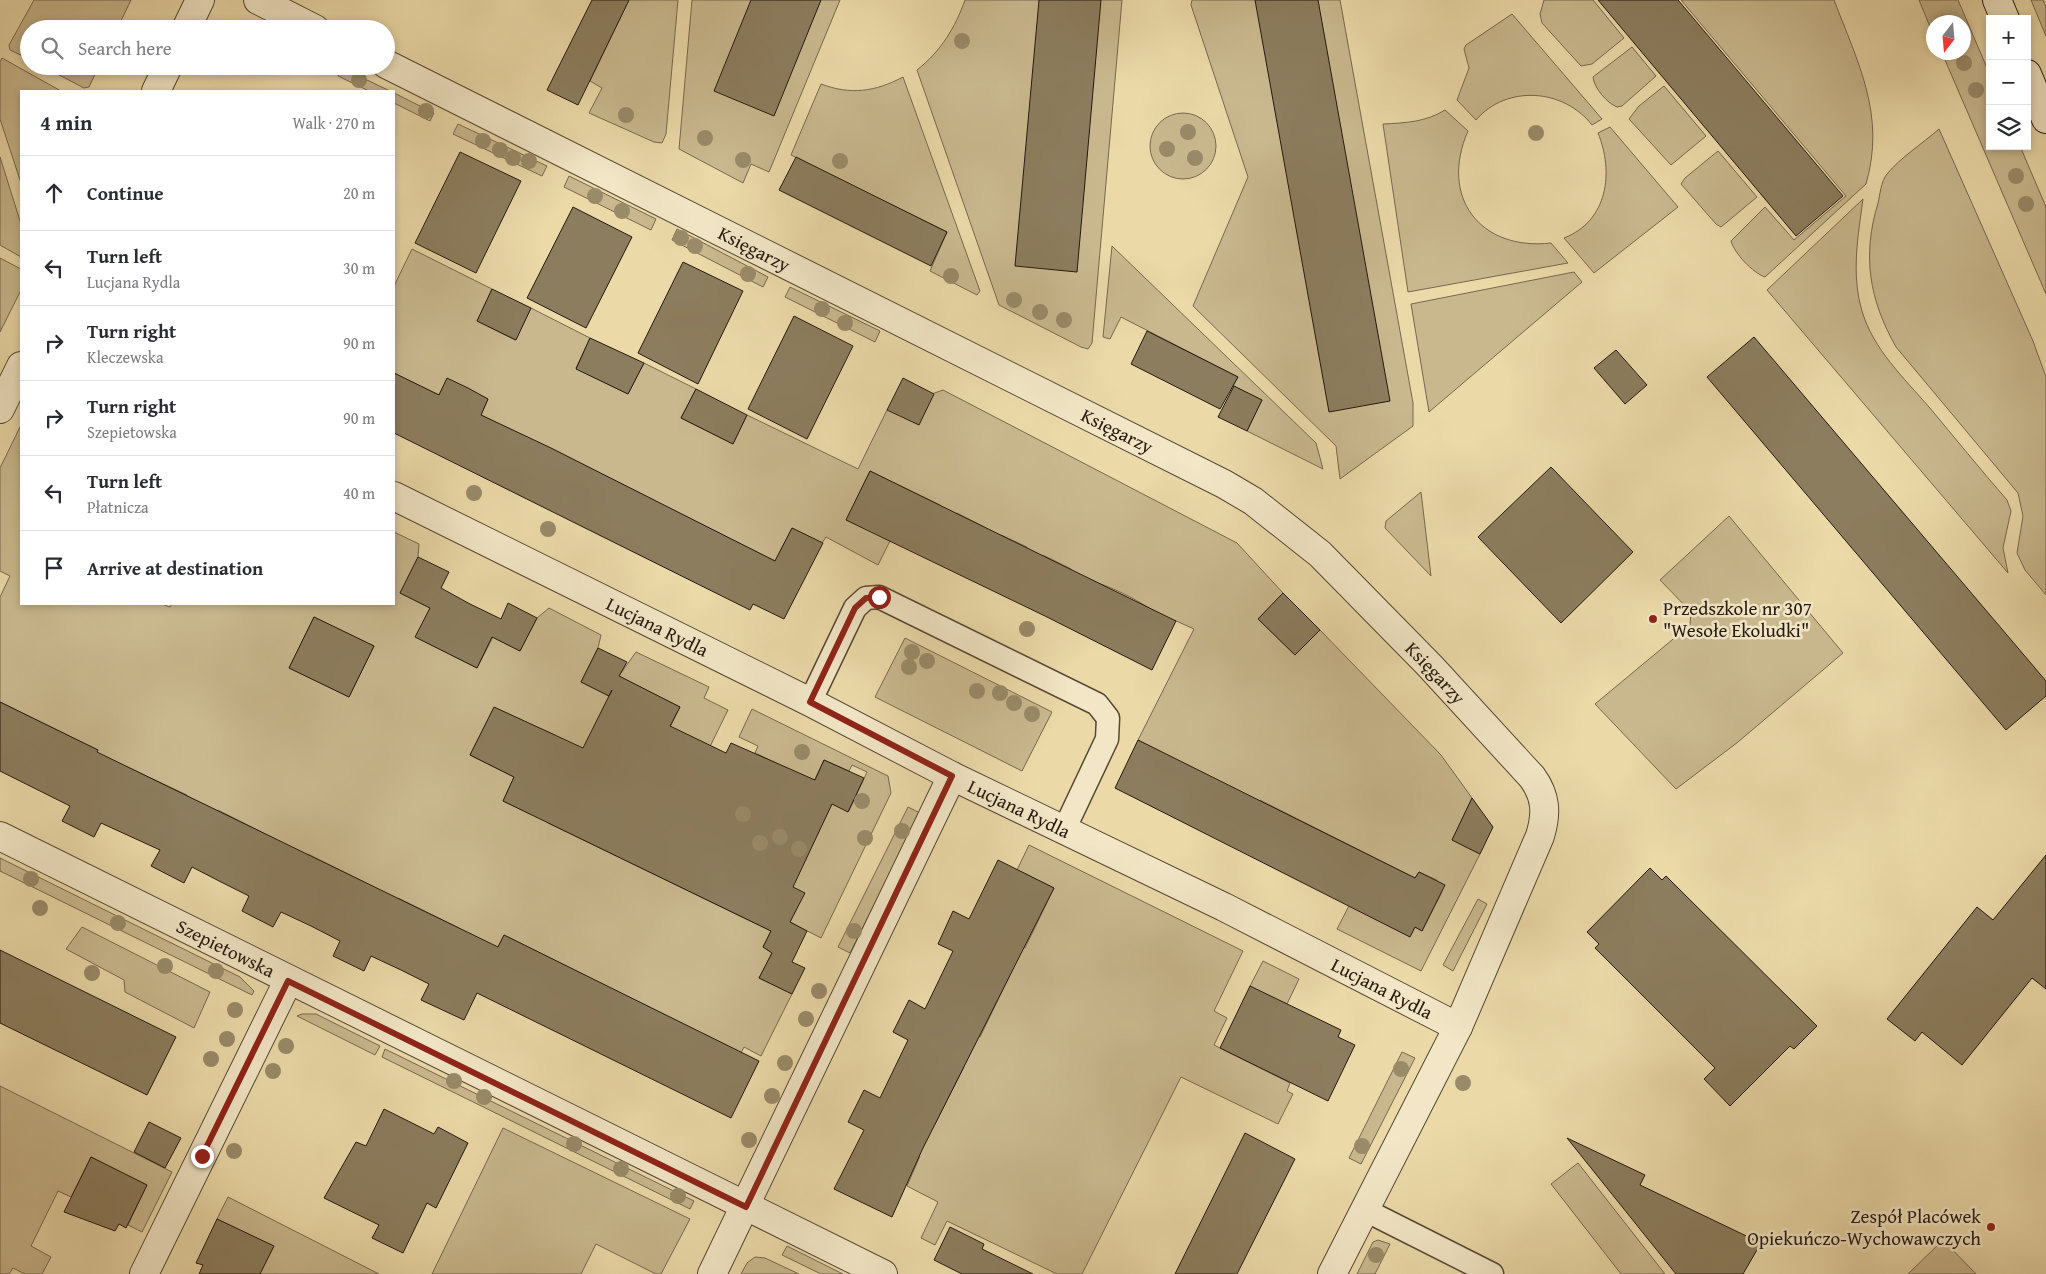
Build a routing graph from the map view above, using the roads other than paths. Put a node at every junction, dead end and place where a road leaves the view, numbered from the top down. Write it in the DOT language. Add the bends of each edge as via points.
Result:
graph roads {
  1 [pos="200,0"];
  2 [pos="258,0"];
  3 [pos="1997,0"];
  4 [pos="2003,15"];
  5 [pos="190,20"];
  6 [pos="297,20"];
  7 [pos="395,69"];
  8 [pos="164,75"];
  9 [pos="2031,84"];
  10 [pos="156,90"];
  11 [pos="2046,120"];
  12 [pos="20,368"];
  13 [pos="0,409"];
  14 [pos="395,496"];
  15 [pos="810,702"];
  16 [pos="952,776"];
  17 [pos="1064,830"];
  18 [pos="0,836"];
  19 [pos="288,981"];
  20 [pos="1458,1027"];
  21 [pos="746,1207"];
  22 [pos="1365,1210"];
  23 [pos="144,1274"];
  24 [pos="712,1274"];
  25 [pos="883,1274"];
  26 [pos="1332,1274"];
  27 [pos="1492,1274"];
  1 -- 5 [label="street"];
  2 -- 6 [label="street"];
  3 -- 4 [label="street"];
  7 -- 20 [label="street, Księgarzy" via="1224,484 1253,501 1320,554 1436,673 1541,790 1545,819 1540,836"];
  8 -- 10 [label="street"];
  9 -- 11 [label="street"];
  12 -- 13 [label="street"];
  14 -- 15 [label="street, Lucjana Rydla"];
  15 -- 16 [label="street, Lucjana Rydla"];
  15 -- 17 [label="lane" via="855,608 866,598 879,597 1096,704 1108,718 1107,739"];
  16 -- 17 [label="street, Lucjana Rydla"];
  16 -- 21 [label="street"];
  17 -- 20 [label="street, Lucjana Rydla" via="1224,907"];
  18 -- 19 [label="street, Szepietowska"];
  19 -- 21 [label="street, Szepietowska"];
  19 -- 23 [label="street"];
  20 -- 22 [label="street, Księgarzy"];
  21 -- 24 [label="street"];
  21 -- 25 [label="street, Szepietowska"];
  22 -- 26 [label="street, Księgarzy"];
  22 -- 27 [label="lane"];
}
